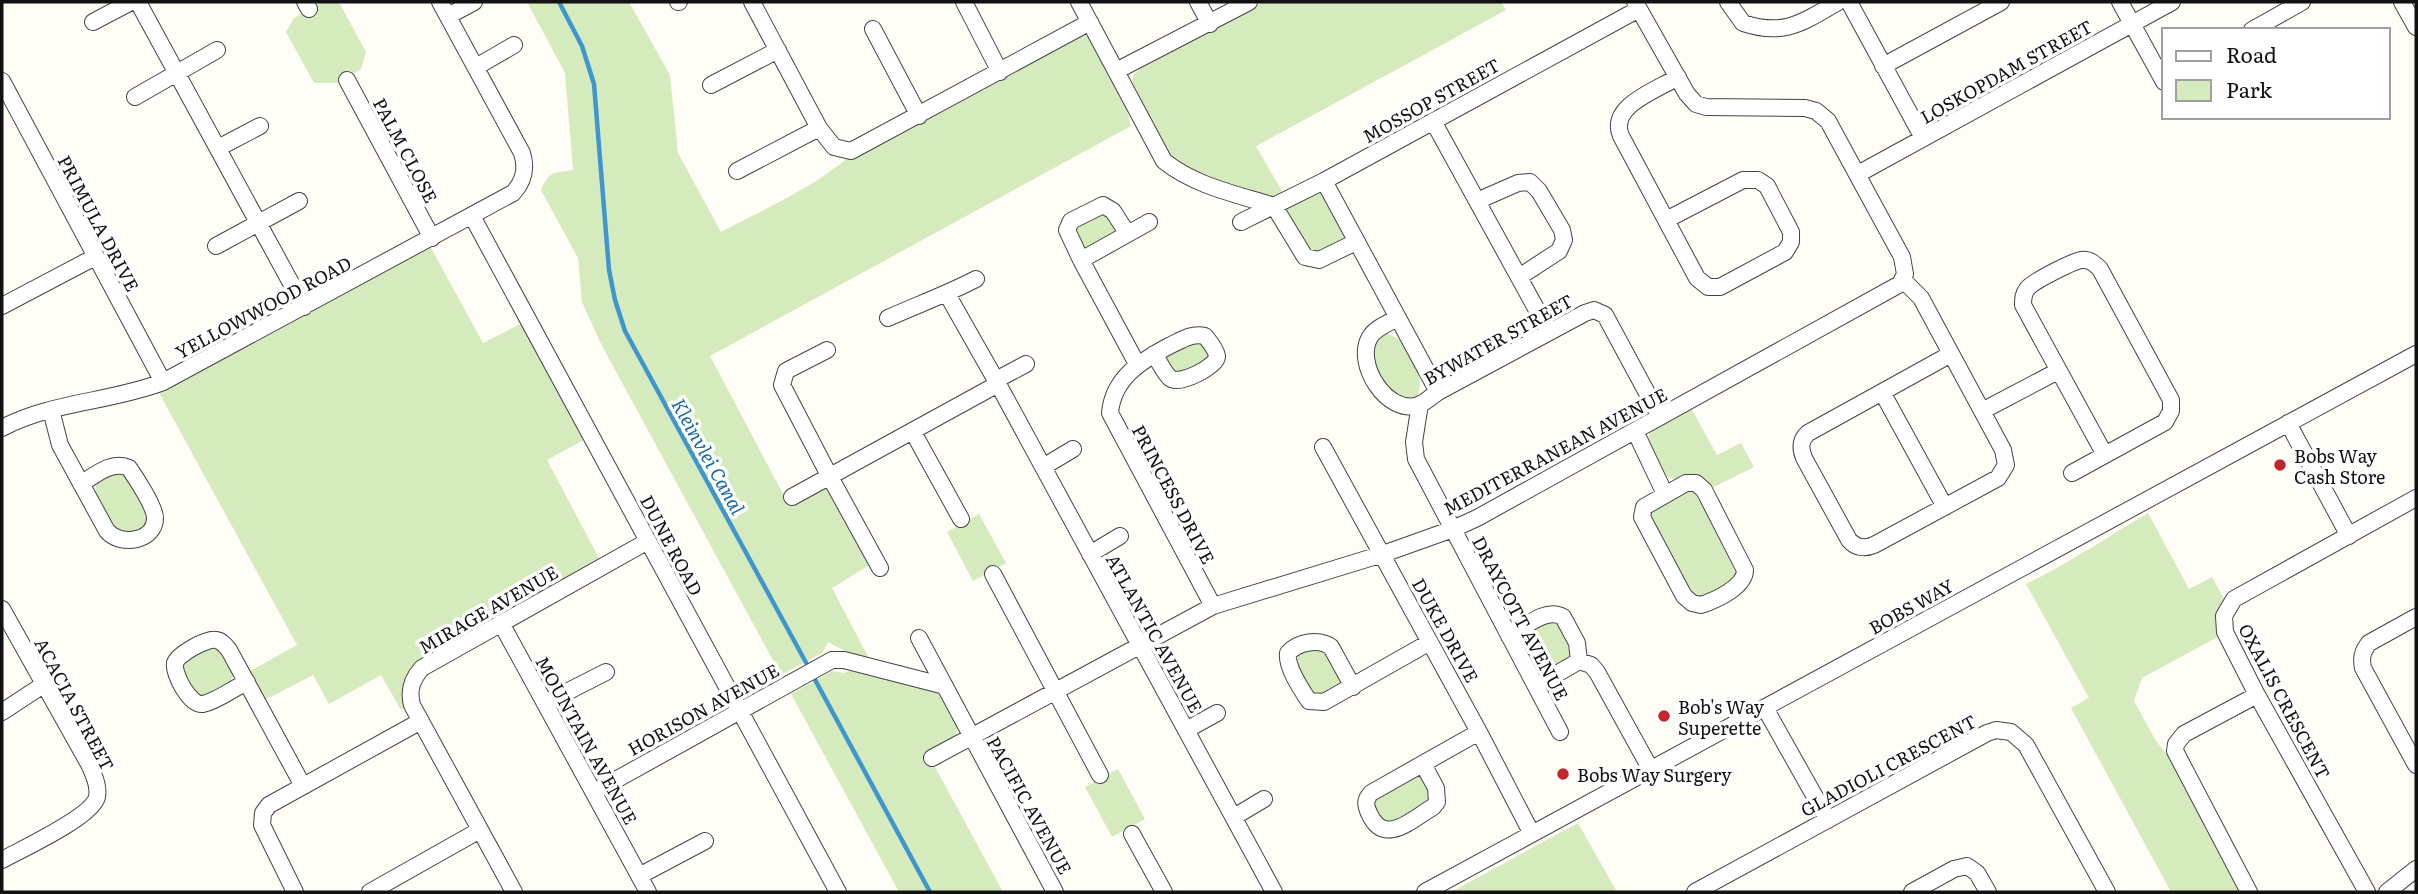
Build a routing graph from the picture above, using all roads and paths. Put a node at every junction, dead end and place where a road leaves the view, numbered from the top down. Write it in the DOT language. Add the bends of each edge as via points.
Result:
graph roads {
  1 [pos="131,2"];
  2 [pos="138,2"];
  3 [pos="474,2"];
  4 [pos="752,2"];
  5 [pos="964,2"];
  6 [pos="1079,2"];
  7 [pos="1198,2"];
  8 [pos="1249,2"];
  9 [pos="1728,2"];
  10 [pos="1838,2"];
  11 [pos="1849,2"];
  12 [pos="2001,2"];
  13 [pos="2120,2"];
  14 [pos="2172,2"];
  15 [pos="2302,2"];
  16 [pos="2402,2"];
  17 [pos="1637,6"];
  18 [pos="444,9"];
  19 [pos="93,22"];
  20 [pos="1090,22"];
  21 [pos="1210,24"];
  22 [pos="2132,24"];
  23 [pos="2416,27"];
  24 [pos="2256,28"];
  25 [pos="873,29"];
  26 [pos="514,46"];
  27 [pos="217,50"];
  28 [pos="778,50"];
  29 [pos="1883,66"];
  30 [pos="476,67"];
  31 [pos="1116,71"];
  32 [pos="1000,72"];
  33 [pos="177,73"];
  34 [pos="2162,76"];
  35 [pos="1678,77"];
  36 [pos="347,80"];
  37 [pos="711,85"];
  38 [pos="3,88"];
  39 [pos="135,97"];
  40 [pos="919,116"];
  41 [pos="1433,121"];
  42 [pos="260,126"];
  43 [pos="818,128"];
  44 [pos="1923,138"];
  45 [pos="218,148"];
  46 [pos="737,171"];
  47 [pos="1858,173"];
  48 [pos="1324,181"];
  49 [pos="299,201"];
  50 [pos="1477,201"];
  51 [pos="1274,206"];
  52 [pos="472,216"];
  53 [pos="1666,220"];
  54 [pos="1149,222"];
  55 [pos="1241,222"];
  56 [pos="258,223"];
  57 [pos="1127,233"];
  58 [pos="432,238"];
  59 [pos="1356,242"];
  60 [pos="216,246"];
  61 [pos="96,257"];
  62 [pos="1081,260"];
  63 [pos="1519,276"];
  64 [pos="976,279"];
  65 [pos="1903,280"];
  66 [pos="947,294"];
  67 [pos="2,306"];
  68 [pos="304,307"];
  69 [pos="888,318"];
  70 [pos="1397,318"];
  71 [pos="1549,332"];
  72 [pos="827,350"];
  73 [pos="1154,354"];
  74 [pos="1951,354"];
  75 [pos="2416,354"];
  76 [pos="1026,363"];
  77 [pos="1137,364"];
  78 [pos="2059,371"];
  79 [pos="163,382"];
  80 [pos="997,382"];
  81 [pos="1438,392"];
  82 [pos="1882,392"];
  83 [pos="1420,404"];
  84 [pos="51,411"];
  85 [pos="1982,411"];
  86 [pos="1660,417"];
  87 [pos="2288,423"];
  88 [pos="2,428"];
  89 [pos="1635,431"];
  90 [pos="913,432"];
  91 [pos="1323,447"];
  92 [pos="1073,449"];
  93 [pos="2105,455"];
  94 [pos="1043,467"];
  95 [pos="2072,473"];
  96 [pos="830,478"];
  97 [pos="81,484"];
  98 [pos="1665,494"];
  99 [pos="792,497"];
  100 [pos="2416,498"];
  101 [pos="1945,507"];
  102 [pos="961,519"];
  103 [pos="1453,529"];
  104 [pos="1120,536"];
  105 [pos="2349,536"];
  106 [pos="648,541"];
  107 [pos="1090,554"];
  108 [pos="1382,554"];
  109 [pos="880,568"];
  110 [pos="993,574"];
  111 [pos="1213,606"];
  112 [pos="2,609"];
  113 [pos="2416,617"];
  114 [pos="501,623"];
  115 [pos="1509,636"];
  116 [pos="919,638"];
  117 [pos="1430,642"];
  118 [pos="1140,645"];
  119 [pos="1579,661"];
  120 [pos="606,672"];
  121 [pos="247,682"];
  122 [pos="43,685"];
  123 [pos="1536,686"];
  124 [pos="945,687"];
  125 [pos="1353,687"];
  126 [pos="1056,690"];
  127 [pos="2257,695"];
  128 [pos="545,703"];
  129 [pos="1765,708"];
  130 [pos="739,710"];
  131 [pos="2,712"];
  132 [pos="1217,713"];
  133 [pos="421,721"];
  134 [pos="1186,730"];
  135 [pos="1479,732"];
  136 [pos="1560,732"];
  137 [pos="971,737"];
  138 [pos="932,758"];
  139 [pos="1423,764"];
  140 [pos="2416,765"];
  141 [pos="1651,770"];
  142 [pos="1100,775"];
  143 [pos="303,786"];
  144 [pos="594,792"];
  145 [pos="1264,799"];
  146 [pos="1234,817"];
  147 [pos="1828,820"];
  148 [pos="480,830"];
  149 [pos="1132,834"];
  150 [pos="1532,834"];
  151 [pos="705,841"];
  152 [pos="2,860"];
  153 [pos="2416,869"];
  154 [pos="639,876"];
  155 [pos="1272,891"];
  156 [pos="295,892"];
  157 [pos="370,892"];
  158 [pos="514,892"];
  159 [pos="648,892"];
  160 [pos="838,892"];
  161 [pos="1055,892"];
  162 [pos="1164,892"];
  163 [pos="1425,892"];
  164 [pos="1695,892"];
  165 [pos="1912,892"];
  166 [pos="1988,892"];
  167 [pos="2108,892"];
  168 [pos="2249,892"];
  169 [pos="2367,892"];
  170 [pos="2387,892"];
  1 -- 19 [label="street"];
  2 -- 33 [label="street"];
  3 -- 18 [label="street"];
  4 -- 28 [label="street"];
  5 -- 32 [label="street"];
  6 -- 20 [label="street"];
  7 -- 21 [label="street"];
  8 -- 21 [label="street"];
  9 -- 10 [label="street" via="1743,23 1763,28 1793,27"];
  11 -- 29 [label="street"];
  12 -- 29 [label="street"];
  13 -- 22 [label="street"];
  14 -- 22 [label="street, LOSKOPDAM STREET"];
  15 -- 24 [label="street"];
  16 -- 23 [label="street"];
  17 -- 35 [label="street"];
  17 -- 41 [label="street, MOSSOP STREET"];
  18 -- 30 [label="street"];
  20 -- 31 [label="street"];
  20 -- 32 [label="street"];
  21 -- 31 [label="street"];
  22 -- 34 [label="street"];
  22 -- 44 [label="street, LOSKOPDAM STREET"];
  25 -- 40 [label="street"];
  26 -- 30 [label="street"];
  27 -- 33 [label="street"];
  28 -- 37 [label="street"];
  28 -- 43 [label="street"];
  29 -- 44 [label="street"];
  30 -- 52 [label="street, YELLOWWOOD ROAD" via="522,153 525,169 513,193"];
  31 -- 51 [label="street" via="1164,161 1198,181"];
  32 -- 40 [label="street"];
  33 -- 39 [label="street"];
  33 -- 45 [label="street"];
  35 -- 47 [label="street" via="1689,98 1701,106 1816,111 1828,121"];
  35 -- 53 [label="street" via="1625,108 1618,126"];
  36 -- 58 [label="street, PALM CLOSE"];
  38 -- 61 [label="street, PRIMULA DRIVE"];
  40 -- 43 [label="street" via="851,151 834,147"];
  41 -- 48 [label="street, MOSSOP STREET"];
  41 -- 50 [label="street"];
  42 -- 45 [label="street"];
  43 -- 46 [label="street"];
  44 -- 47 [label="street, LOSKOPDAM STREET"];
  45 -- 56 [label="street"];
  47 -- 65 [label="street" via="1902,257 1906,268"];
  48 -- 51 [label="street, MOSSOP STREET"];
  48 -- 59 [label="street"];
  49 -- 56 [label="street"];
  50 -- 63 [label="street"];
  50 -- 63 [label="street" via="1530,182 1562,230 1559,251"];
  51 -- 55 [label="street, MOSSOP STREET"];
  51 -- 59 [label="street" via="1305,257 1319,260"];
  52 -- 58 [label="street, YELLOWWOOD ROAD"];
  52 -- 106 [label="street, DUNE ROAD"];
  53 -- 53 [label="street" via="1697,278 1708,287 1725,285 1785,252 1791,242 1791,232 1767,186 1753,179"];
  54 -- 57 [label="street"];
  56 -- 60 [label="street"];
  56 -- 68 [label="street"];
  57 -- 62 [label="street"];
  57 -- 62 [label="street" via="1107,205 1071,221 1068,234"];
  58 -- 68 [label="street, YELLOWWOOD ROAD"];
  59 -- 70 [label="street"];
  61 -- 67 [label="street"];
  61 -- 79 [label="street, PRIMULA DRIVE"];
  62 -- 77 [label="street"];
  63 -- 71 [label="street"];
  64 -- 66 [label="street"];
  65 -- 74 [label="street" via="1920,298"];
  65 -- 86 [label="street, MEDITERRANEAN AVENUE" via="1893,290"];
  66 -- 69 [label="street"];
  66 -- 80 [label="street, ATLANTIC AVENUE"];
  68 -- 79 [label="street, YELLOWWOOD ROAD"];
  70 -- 81 [label="street"];
  70 -- 83 [label="street" via="1372,333 1367,346 1369,368 1388,398 1404,405"];
  71 -- 81 [label="street, BYWATER STREET"];
  71 -- 86 [label="street, BYWATER STREET" via="1589,311 1601,313"];
  72 -- 96 [label="street" via="786,371 782,385"];
  73 -- 77 [label="street, PRINCESS DRIVE"];
  74 -- 82 [label="street"];
  74 -- 85 [label="street"];
  75 -- 87 [label="street, BOBS WAY"];
  76 -- 80 [label="street"];
  77 -- 111 [label="street, PRINCESS DRIVE" via="1119,385 1111,418"];
  78 -- 85 [label="street"];
  78 -- 93 [label="street"];
  78 -- 93 [label="street" via="2025,310 2024,294 2043,278 2088,261 2100,270 2172,405 2165,422"];
  79 -- 84 [label="street, YELLOWWOOD ROAD"];
  80 -- 90 [label="street"];
  80 -- 94 [label="street, ATLANTIC AVENUE"];
  81 -- 83 [label="street, BYWATER STREET"];
  82 -- 101 [label="street"];
  82 -- 101 [label="street" via="1803,439 1802,453 1849,540 1865,548 1874,545"];
  83 -- 103 [label="street, DRAYCOTT AVENUE" via="1416,459"];
  84 -- 88 [label="street, YELLOWWOOD ROAD"];
  84 -- 97 [label="street" via="60,445"];
  85 -- 101 [label="street" via="2003,450 2004,470 1998,478"];
  86 -- 89 [label="street, MEDITERRANEAN AVENUE"];
  87 -- 105 [label="street"];
  87 -- 129 [label="street, BOBS WAY"];
  89 -- 98 [label="street"];
  89 -- 103 [label="street, MEDITERRANEAN AVENUE"];
  90 -- 96 [label="street"];
  90 -- 102 [label="street"];
  91 -- 108 [label="street, DUKE DRIVE"];
  92 -- 94 [label="street"];
  93 -- 95 [label="street"];
  94 -- 107 [label="street, ATLANTIC AVENUE"];
  96 -- 99 [label="street"];
  96 -- 109 [label="street"];
  97 -- 97 [label="street" via="114,538 132,541 152,528 153,510 128,468 114,465"];
  98 -- 98 [label="street" via="1644,507 1643,517 1684,596 1692,603 1704,604 1742,582 1744,565 1700,486 1686,483"];
  100 -- 105 [label="street, OXALIS CRESCENT"];
  103 -- 108 [label="street, MEDITERRANEAN AVENUE"];
  103 -- 115 [label="street, DRAYCOTT AVENUE"];
  104 -- 107 [label="street, ATLANTIC AVENUE"];
  105 -- 127 [label="street, OXALIS CRESCENT" via="2234,599 2228,607 2225,632"];
  106 -- 114 [label="street, MIRAGE AVENUE"];
  106 -- 130 [label="street, DUNE ROAD"];
  107 -- 118 [label="street, ATLANTIC AVENUE"];
  108 -- 111 [label="street, MEDITERRANEAN AVENUE"];
  108 -- 117 [label="street, DUKE DRIVE"];
  110 -- 126 [label="street"];
  111 -- 118 [label="street, MEDITERRANEAN AVENUE"];
  112 -- 122 [label="street, ACACIA STREET"];
  113 -- 140 [label="street" via="2369,643 2361,658"];
  114 -- 128 [label="street, MOUNTAIN AVENUE"];
  114 -- 133 [label="street, MIRAGE AVENUE" via="417,673 411,699"];
  115 -- 119 [label="street" via="1548,614 1559,615 1577,643"];
  115 -- 123 [label="street, DRAYCOTT AVENUE"];
  116 -- 124 [label="street"];
  117 -- 125 [label="street"];
  117 -- 135 [label="street, DUKE DRIVE"];
  118 -- 126 [label="street, MEDITERRANEAN AVENUE"];
  118 -- 134 [label="street, ATLANTIC AVENUE"];
  119 -- 123 [label="street"];
  119 -- 141 [label="street" via="1597,672"];
  120 -- 128 [label="street"];
  121 -- 121 [label="street" via="197,704 189,698 176,662 208,640 219,641"];
  121 -- 143 [label="street"];
  122 -- 131 [label="street"];
  122 -- 152 [label="street, ACACIA STREET" via="98,789 94,806 82,817"];
  123 -- 136 [label="street, DRAYCOTT AVENUE"];
  124 -- 130 [label="street, HORISON AVENUE" via="832,660"];
  124 -- 137 [label="street"];
  126 -- 137 [label="street, MEDITERRANEAN AVENUE"];
  126 -- 142 [label="street"];
  127 -- 168 [label="street" via="2184,734 2175,751"];
  127 -- 169 [label="street, OXALIS CRESCENT"];
  128 -- 144 [label="street, MOUNTAIN AVENUE"];
  129 -- 141 [label="street, BOBS WAY"];
  129 -- 147 [label="street"];
  130 -- 144 [label="street, HORISON AVENUE"];
  130 -- 160 [label="street, DUNE ROAD"];
  132 -- 134 [label="street, ATLANTIC AVENUE"];
  133 -- 143 [label="street"];
  133 -- 148 [label="street, MIRAGE AVENUE"];
  134 -- 146 [label="street, ATLANTIC AVENUE"];
  135 -- 139 [label="street"];
  135 -- 150 [label="street, DUKE DRIVE"];
  137 -- 138 [label="street, MEDITERRANEAN AVENUE"];
  137 -- 161 [label="street, PACIFIC AVENUE"];
  139 -- 139 [label="street" via="1436,788 1437,802 1392,831 1379,828 1366,807 1367,797"];
  141 -- 150 [label="street, BOBS WAY"];
  143 -- 156 [label="street" via="269,805 262,818 265,835"];
  144 -- 154 [label="street, MOUNTAIN AVENUE"];
  145 -- 146 [label="street"];
  146 -- 155 [label="street, ATLANTIC AVENUE"];
  147 -- 164 [label="street, GLADIOLI CRESCENT"];
  147 -- 167 [label="street, GLADIOLI CRESCENT" via="1987,733 2004,731 2026,745"];
  148 -- 157 [label="street"];
  148 -- 158 [label="street, MIRAGE AVENUE"];
  149 -- 162 [label="street"];
  150 -- 163 [label="street, BOBS WAY"];
  151 -- 154 [label="street"];
  153 -- 170 [label="street"];
  154 -- 159 [label="street, MOUNTAIN AVENUE"];
  165 -- 166 [label="street" via="1967,866"];
}
